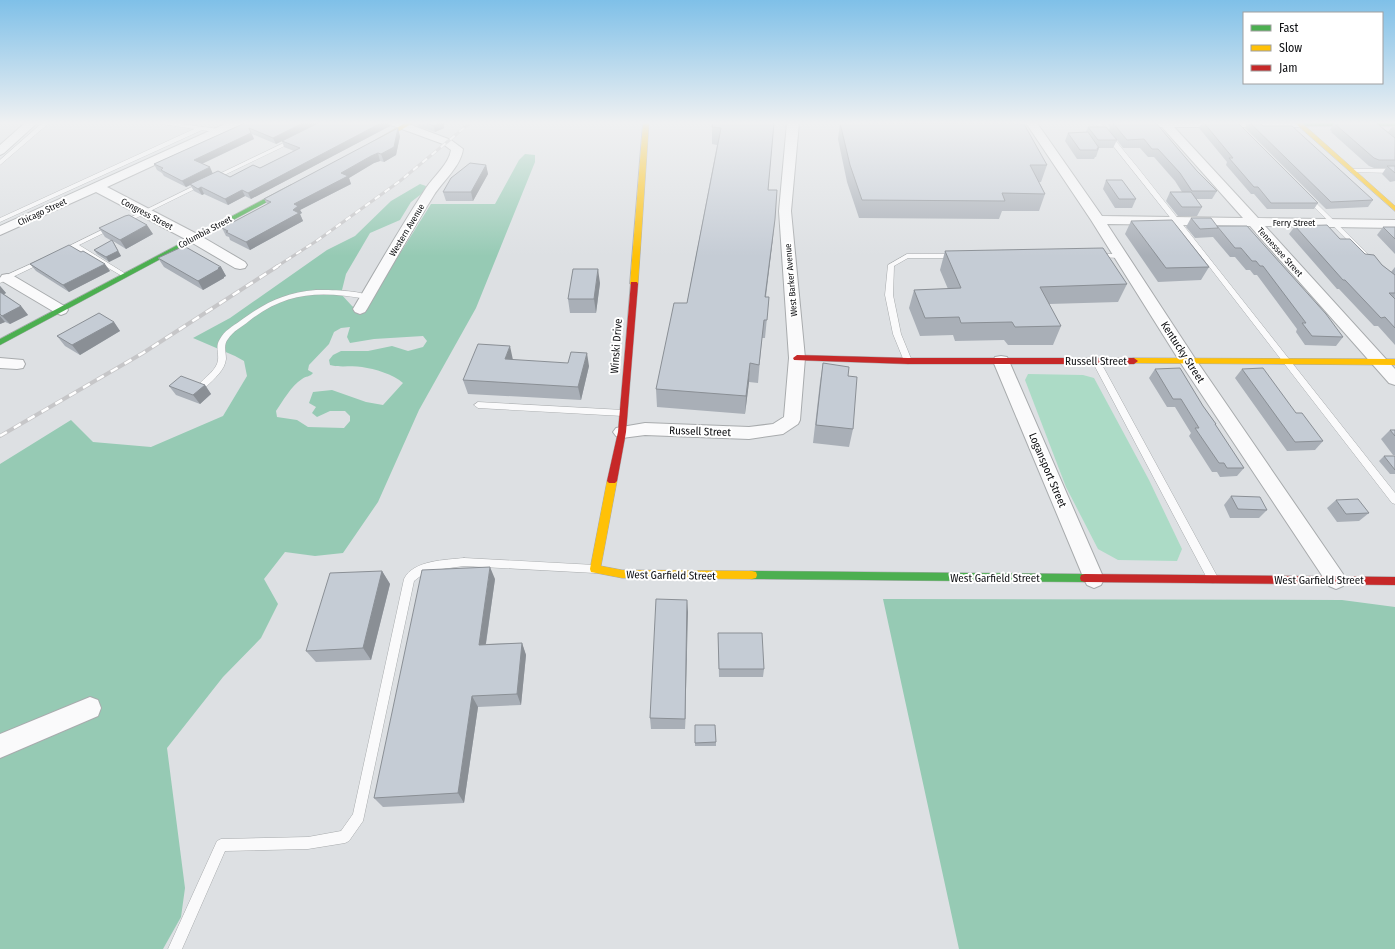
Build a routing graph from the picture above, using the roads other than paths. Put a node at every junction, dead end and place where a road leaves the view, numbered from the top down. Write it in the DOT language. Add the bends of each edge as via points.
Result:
graph roads {
  1 [pos="116,167"];
  2 [pos="139,167"];
  3 [pos="237,167"];
  4 [pos="448,167"];
  5 [pos="642,167"];
  6 [pos="789,167"];
  7 [pos="1062,167"];
  8 [pos="1134,167"];
  9 [pos="1203,167"];
  10 [pos="1348,167"];
  11 [pos="1352,171"];
  12 [pos="1395,171"];
  13 [pos="299,182"];
  14 [pos="96,187"];
  15 [pos="1306,196"];
  16 [pos="1395,208"];
  17 [pos="144,212"];
  18 [pos="0,220"];
  19 [pos="1098,220"];
  20 [pos="1178,222"];
  21 [pos="1253,223"];
  22 [pos="1333,223"];
  23 [pos="1395,224"];
  24 [pos="0,231"];
  25 [pos="194,238"];
  26 [pos="74,245"];
  27 [pos="961,256"];
  28 [pos="1086,256"];
  29 [pos="1121,256"];
  30 [pos="240,265"];
  31 [pos="1378,267"];
  32 [pos="124,276"];
  33 [pos="3,279"];
  34 [pos="367,296"];
  35 [pos="360,309"];
  36 [pos="60,310"];
  37 [pos="0,342"];
  38 [pos="797,358"];
  39 [pos="908,361"];
  40 [pos="1001,361"];
  41 [pos="1096,361"];
  42 [pos="1188,361"];
  43 [pos="1285,362"];
  44 [pos="1380,362"];
  45 [pos="1395,362"];
  46 [pos="0,363"];
  47 [pos="17,364"];
  48 [pos="1395,379"];
  49 [pos="204,384"];
  50 [pos="478,405"];
  51 [pos="623,413"];
  52 [pos="778,430"];
  53 [pos="622,432"];
  54 [pos="1395,500"];
  55 [pos="595,569"];
  56 [pos="1094,579"];
  57 [pos="1213,579"];
  58 [pos="1336,580"];
  59 [pos="1395,580"];
  60 [pos="90,708"];
  61 [pos="0,746"];
  62 [pos="175,949"];
  1 -- 18 [label="lane"];
  2 -- 14 [label="street, Chicago Street"];
  3 -- 17 [label="lane"];
  4 -- 34 [label="street, Western Avenue" via="405,231"];
  5 -- 51 [label="street, Winski Drive"];
  6 -- 38 [label="street, West Barker Avenue" via="785,211"];
  7 -- 19 [label="street, Kentucky Street"];
  8 -- 20 [label="lane"];
  9 -- 21 [label="street, Tennessee Street"];
  10 -- 11 [label="street"];
  11 -- 12 [label="lane"];
  11 -- 16 [label="street"];
  13 -- 25 [label="street, Columbia Street"];
  14 -- 17 [label="street, Congress Street"];
  14 -- 24 [label="street, Chicago Street"];
  15 -- 22 [label="lane"];
  17 -- 25 [label="street, Congress Street"];
  17 -- 26 [label="lane"];
  19 -- 20 [label="street, Ferry Street"];
  19 -- 29 [label="street, Kentucky Street"];
  20 -- 21 [label="street, Ferry Street"];
  20 -- 43 [label="lane"];
  21 -- 22 [label="street, Ferry Street"];
  21 -- 44 [label="street, Tennessee Street"];
  22 -- 23 [label="street, Ferry Street"];
  22 -- 31 [label="lane"];
  25 -- 30 [label="street, Congress Street"];
  25 -- 32 [label="street, Columbia Street"];
  26 -- 32 [label="lane"];
  26 -- 33 [label="lane"];
  27 -- 39 [label="lane" via="907,256 890,265 889,295 897,334"];
  28 -- 29 [label="lane"];
  29 -- 42 [label="street, Kentucky Street"];
  32 -- 36 [label="street, Columbia Street"];
  33 -- 36 [label="street"];
  34 -- 35 [label="street, Western Avenue"];
  34 -- 49 [label="lane" via="346,292 299,293 269,303 253,313 222,342 219,369"];
  36 -- 37 [label="street, Columbia Street"];
  38 -- 39 [label="street, Russell Street"];
  38 -- 52 [label="street, West Barker Avenue" via="792,420"];
  39 -- 40 [label="street, Russell Street"];
  40 -- 41 [label="street, Russell Street"];
  40 -- 56 [label="street, Logansport Street"];
  41 -- 42 [label="street, Russell Street"];
  41 -- 57 [label="lane"];
  42 -- 43 [label="street, Russell Street"];
  42 -- 58 [label="street, Kentucky Street"];
  43 -- 44 [label="street, Russell Street"];
  43 -- 54 [label="lane"];
  44 -- 45 [label="street, Russell Street"];
  44 -- 48 [label="street, Tennessee Street"];
  46 -- 47 [label="street"];
  50 -- 51 [label="lane"];
  51 -- 53 [label="street, Winski Drive"];
  52 -- 53 [label="street, Russell Street" via="749,433 645,429"];
  53 -- 55 [label="street, Winski Drive"];
  55 -- 56 [label="street, West Garfield Street" via="622,574"];
  55 -- 62 [label="lane" via="464,562 425,567 409,579 359,817 345,837 308,843 221,845"];
  56 -- 57 [label="street, West Garfield Street"];
  57 -- 58 [label="street, West Garfield Street"];
  58 -- 59 [label="street, West Garfield Street"];
  60 -- 61 [label="street"];
}
